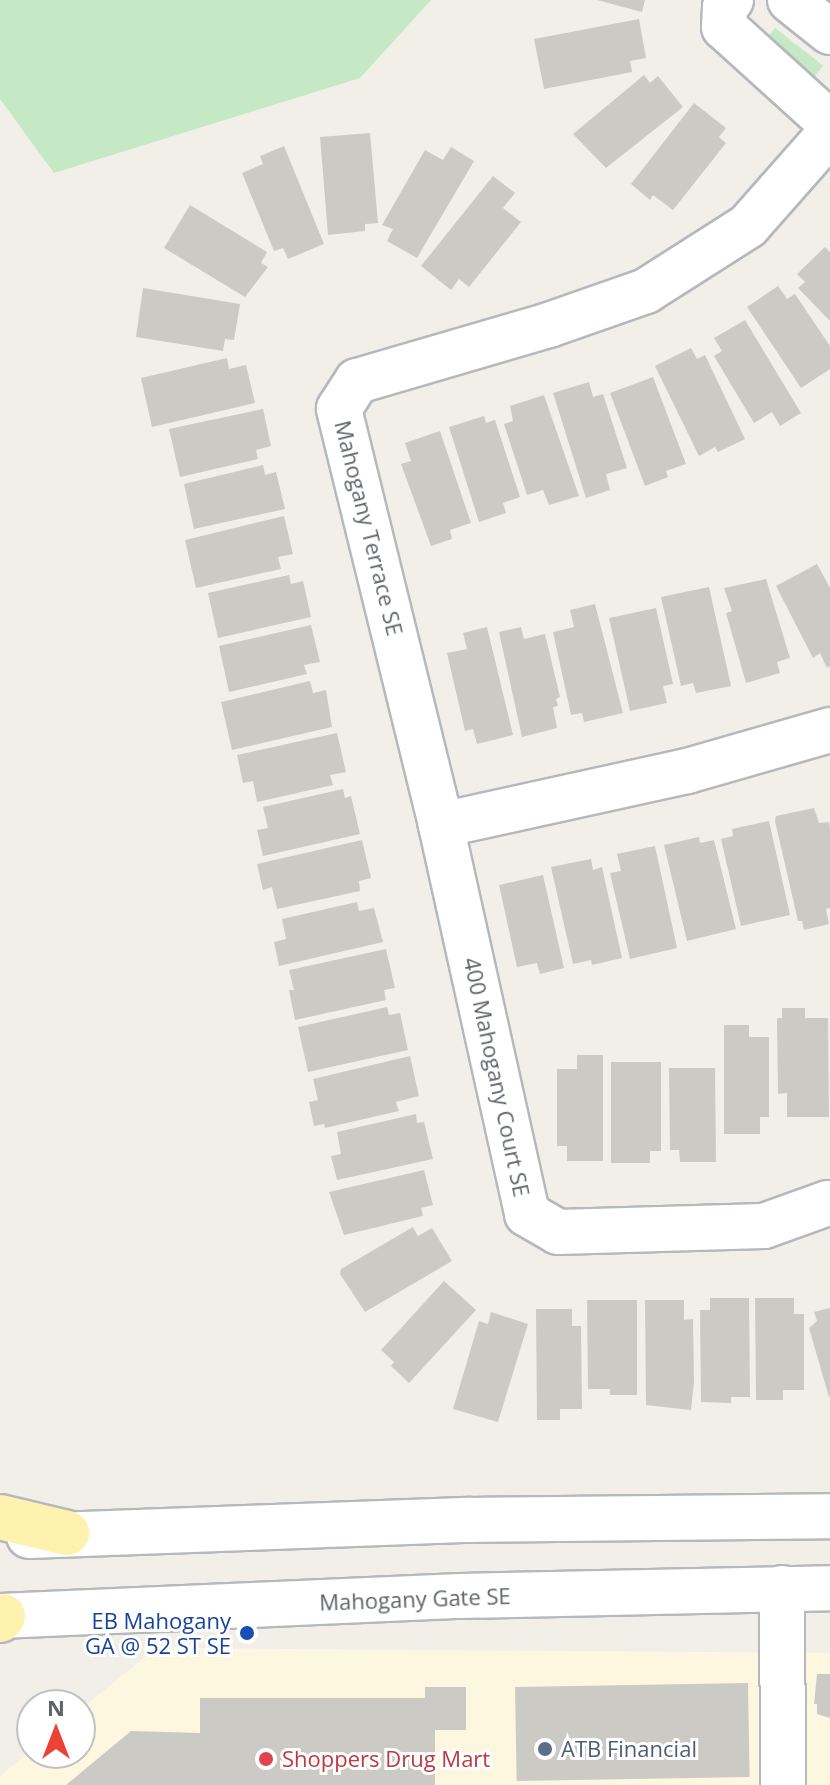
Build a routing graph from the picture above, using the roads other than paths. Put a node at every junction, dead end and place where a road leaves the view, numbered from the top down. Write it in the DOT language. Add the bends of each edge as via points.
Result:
graph roads {
  1 [pos="731,0"];
  2 [pos="790,0"];
  3 [pos="830,32"];
  4 [pos="830,123"];
  5 [pos="830,133"];
  6 [pos="830,730"];
  7 [pos="441,825"];
  8 [pos="828,1203"];
  9 [pos="830,1516"];
  10 [pos="0,1517"];
  11 [pos="67,1533"];
  12 [pos="0,1539"];
  13 [pos="782,1588"];
  14 [pos="830,1588"];
  15 [pos="1,1617"];
  16 [pos="783,1785"];
  1 -- 4 [label="street" via="725,7 724,27"];
  2 -- 3 [label="street"];
  5 -- 7 [label="street, Mahogany Terrace SE" via="748,226 646,291 357,381 339,409"];
  6 -- 7 [label="street" via="687,771"];
  7 -- 8 [label="street, 400 Mahogany Court SE" via="527,1214 558,1232 764,1226"];
  9 -- 11 [label="street" via="470,1520"];
  10 -- 11 [label="main road"];
  11 -- 12 [label="street"];
  13 -- 14 [label="street, Mahogany Gate SE"];
  13 -- 15 [label="street, Mahogany Gate SE"];
  13 -- 16 [label="street"];
}
